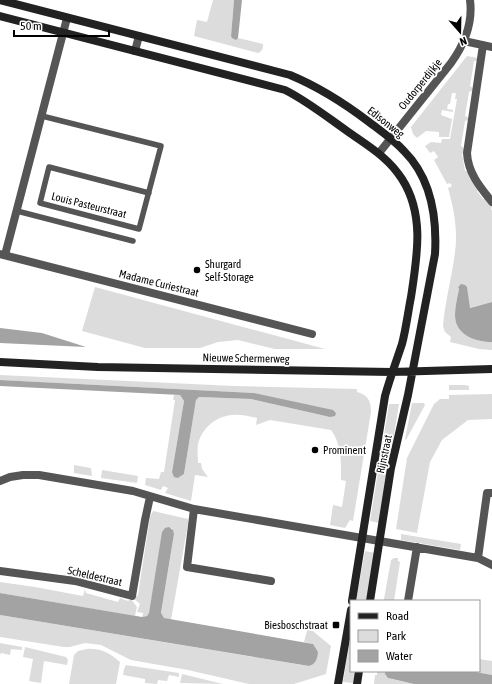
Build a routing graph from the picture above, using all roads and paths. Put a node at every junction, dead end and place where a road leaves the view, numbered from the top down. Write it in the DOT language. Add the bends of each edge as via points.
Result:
graph roads {
  1 [pos="0,0"];
  2 [pos="470,0"];
  3 [pos="0,16"];
  4 [pos="67,18"];
  5 [pos="64,33"];
  6 [pos="139,36"];
  7 [pos="464,41"];
  8 [pos="483,45"];
  9 [pos="492,47"];
  10 [pos="136,51"];
  11 [pos="42,116"];
  12 [pos="390,139"];
  13 [pos="379,153"];
  14 [pos="149,193"];
  15 [pos="492,202"];
  16 [pos="17,211"];
  17 [pos="133,241"];
  18 [pos="3,255"];
  19 [pos="312,334"];
  20 [pos="0,362"];
  21 [pos="492,369"];
  22 [pos="392,372"];
  23 [pos="412,372"];
  24 [pos="0,481"];
  25 [pos="492,493"];
  26 [pos="150,497"];
  27 [pos="194,509"];
  28 [pos="362,538"];
  29 [pos="380,541"];
  30 [pos="417,547"];
  31 [pos="478,558"];
  32 [pos="492,565"];
  33 [pos="0,571"];
  34 [pos="270,581"];
  35 [pos="352,600"];
  36 [pos="370,600"];
  37 [pos="408,600"];
  38 [pos="350,616"];
  39 [pos="359,672"];
  40 [pos="338,684"];
  41 [pos="357,684"];
  1 -- 4 [label="street, Edisonweg"];
  2 -- 7 [label="street, Oudorperdijkje" via="470,18"];
  3 -- 5 [label="street"];
  4 -- 5 [label="street"];
  4 -- 6 [label="street, Edisonweg"];
  5 -- 10 [label="street"];
  5 -- 11 [label="street"];
  6 -- 10 [label="street"];
  6 -- 12 [label="street, Edisonweg" via="290,75 322,90 349,107"];
  7 -- 8 [label="street"];
  7 -- 12 [label="street, Oudorperdijkje" via="451,64"];
  8 -- 9 [label="street"];
  8 -- 15 [label="street" via="467,153 476,181"];
  10 -- 13 [label="street" via="285,90 302,98"];
  11 -- 14 [label="lane, Louis Pasteurstraat" via="161,146"];
  11 -- 16 [label="street"];
  12 -- 13 [label="street, Oudorperdijkje"];
  12 -- 23 [label="street, Edisonweg" via="405,152 421,175 430,198 434,220 434,254"];
  13 -- 22 [label="street" via="406,187 413,204 417,228 417,259 410,302 402,343"];
  14 -- 14 [label="lane, Louis Pasteurstraat" via="139,229 40,203 49,168"];
  16 -- 17 [label="lane"];
  16 -- 18 [label="street"];
  18 -- 19 [label="street, Madame Curiestraat"];
  20 -- 22 [label="street, Nieuwe Schermerweg" via="98,367"];
  21 -- 23 [label="street, Nieuwe Schermerweg"];
  22 -- 23 [label="street, Nieuwe Schermerweg"];
  22 -- 28 [label="street, Rijnstraat" via="385,396"];
  23 -- 29 [label="street, Rijnstraat" via="391,468"];
  24 -- 26 [label="street" via="10,477 39,475 133,491"];
  25 -- 31 [label="street" via="487,493"];
  26 -- 27 [label="street"];
  26 -- 33 [label="street, Scheldestraat" via="132,596 75,581"];
  27 -- 28 [label="street"];
  27 -- 34 [label="street" via="187,567"];
  28 -- 29 [label="street"];
  28 -- 35 [label="street, Rijnstraat"];
  29 -- 30 [label="street"];
  29 -- 36 [label="street, Rijnstraat"];
  30 -- 31 [label="street"];
  30 -- 37 [label="street"];
  31 -- 32 [label="street"];
  38 -- 40 [label="street"];
  39 -- 41 [label="street"];
}
